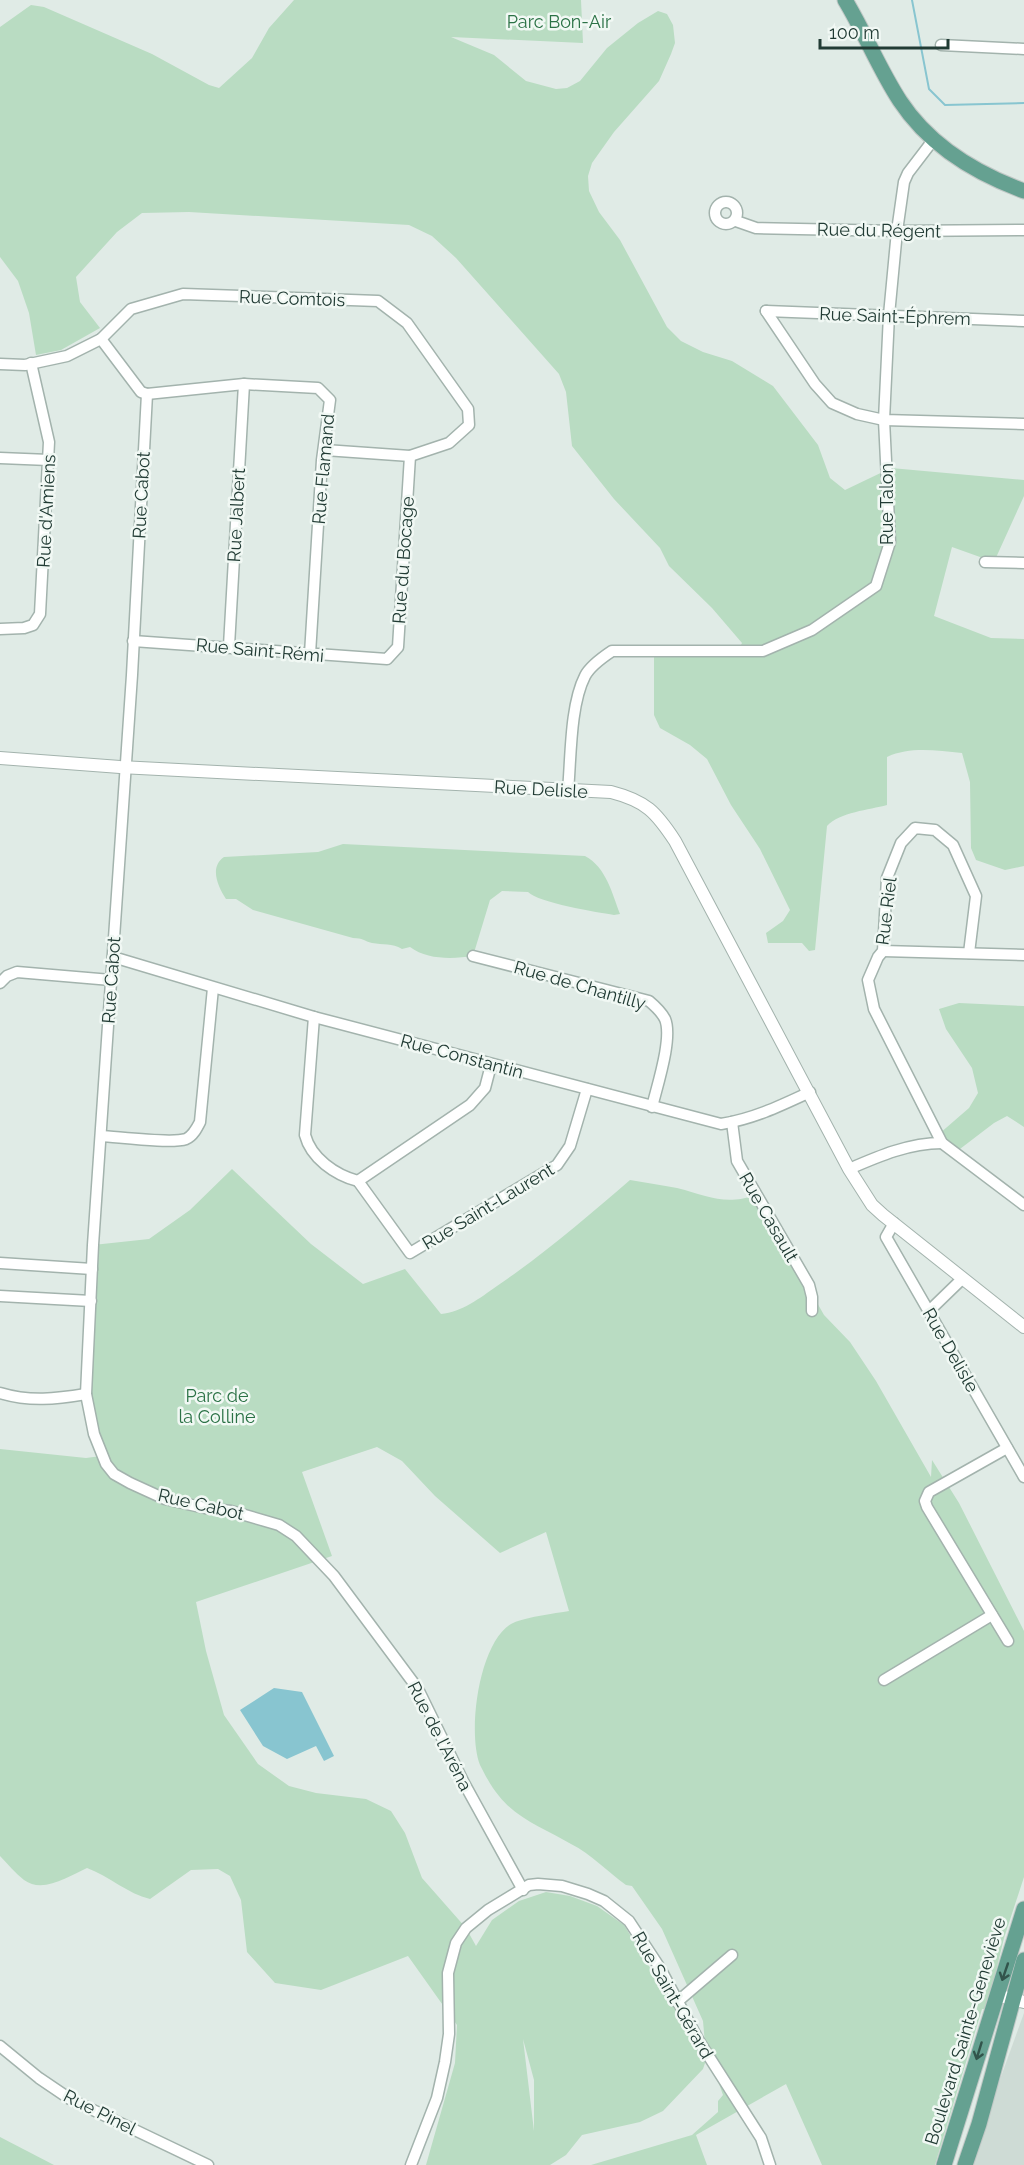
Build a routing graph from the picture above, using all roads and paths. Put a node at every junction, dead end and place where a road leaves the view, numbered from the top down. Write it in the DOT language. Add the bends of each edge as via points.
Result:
graph roads {
  1 [pos="845,0"];
  2 [pos="941,45"];
  3 [pos="1024,49"];
  4 [pos="934,139"];
  5 [pos="1024,190"];
  6 [pos="736,221"];
  7 [pos="1024,230"];
  8 [pos="897,231"];
  9 [pos="889,315"];
  10 [pos="1024,321"];
  11 [pos="101,339"];
  12 [pos="31,363"];
  13 [pos="0,364"];
  14 [pos="244,384"];
  15 [pos="147,394"];
  16 [pos="884,420"];
  17 [pos="1024,424"];
  18 [pos="325,450"];
  19 [pos="410,456"];
  20 [pos="0,458"];
  21 [pos="49,460"];
  22 [pos="985,562"];
  23 [pos="1024,563"];
  24 [pos="0,629"];
  25 [pos="133,640"];
  26 [pos="229,646"];
  27 [pos="310,654"];
  28 [pos="387,659"];
  29 [pos="0,758"];
  30 [pos="125,766"];
  31 [pos="568,791"];
  32 [pos="883,951"];
  33 [pos="969,953"];
  34 [pos="473,956"];
  35 [pos="1024,956"];
  36 [pos="113,957"];
  37 [pos="111,980"];
  38 [pos="0,983"];
  39 [pos="213,988"];
  40 [pos="314,1017"];
  41 [pos="490,1065"];
  42 [pos="588,1089"];
  43 [pos="810,1092"];
  44 [pos="652,1107"];
  45 [pos="732,1122"];
  46 [pos="101,1136"];
  47 [pos="942,1143"];
  48 [pos="849,1169"];
  49 [pos="357,1181"];
  50 [pos="1024,1205"];
  51 [pos="894,1223"];
  52 [pos="0,1263"];
  53 [pos="92,1269"];
  54 [pos="962,1279"];
  55 [pos="0,1296"];
  56 [pos="91,1301"];
  57 [pos="812,1311"];
  58 [pos="929,1311"];
  59 [pos="1024,1327"];
  60 [pos="0,1393"];
  61 [pos="86,1394"];
  62 [pos="1007,1448"];
  63 [pos="1024,1477"];
  64 [pos="265,1520"];
  65 [pos="992,1615"];
  66 [pos="1008,1641"];
  67 [pos="884,1680"];
  68 [pos="523,1890"];
  69 [pos="1024,1909"];
  70 [pos="732,1955"];
  71 [pos="1024,1960"];
  72 [pos="996,1995"];
  73 [pos="1018,2001"];
  74 [pos="678,2002"];
  75 [pos="0,2046"];
  76 [pos="208,2165"];
  77 [pos="411,2165"];
  78 [pos="770,2165"];
  79 [pos="944,2165"];
  80 [pos="965,2165"];
  1 -- 4 [label="main road" via="900,101"];
  2 -- 3 [label="street"];
  4 -- 5 [label="main road" via="965,164"];
  4 -- 8 [label="street, Rue Talon" via="908,172"];
  6 -- 8 [label="street, Rue du Régent" via="756,228"];
  7 -- 8 [label="street, Rue du Régent"];
  8 -- 9 [label="street, Rue Talon"];
  9 -- 10 [label="street, Rue Saint-Éphrem"];
  9 -- 16 [label="street, Rue Talon"];
  9 -- 16 [label="street, Rue Saint-Éphrem" via="766,311 832,403"];
  11 -- 12 [label="street, Rue Comtois" via="67,356"];
  11 -- 15 [label="street" via="141,392"];
  11 -- 19 [label="street, Rue Comtois" via="131,309 183,294 378,302 407,324 468,409 469,425 449,443"];
  12 -- 13 [label="street, Rue Comtois"];
  12 -- 21 [label="street, Rue d'Amiens" via="49,442"];
  14 -- 15 [label="street, Rue Flamand"];
  14 -- 18 [label="street, Rue Flamand" via="318,388 330,400"];
  14 -- 26 [label="street, Rue Jalbert"];
  15 -- 25 [label="street, Rue Cabot"];
  16 -- 17 [label="street"];
  16 -- 31 [label="street, Rue Talon" via="890,542 876,586 812,630 763,651 612,651 604,656 586,675 576,702"];
  18 -- 19 [label="street"];
  18 -- 27 [label="street, Rue Flamand"];
  19 -- 28 [label="street, Rue du Bocage" via="398,646"];
  20 -- 21 [label="street"];
  21 -- 24 [label="street, Rue d'Amiens" via="40,614 33,625"];
  22 -- 23 [label="street"];
  25 -- 26 [label="street, Rue Saint-Rémi"];
  25 -- 30 [label="street, Rue Cabot"];
  26 -- 27 [label="street, Rue Saint-Rémi"];
  27 -- 28 [label="street, Rue Saint-Rémi"];
  29 -- 30 [label="street, Rue Delisle"];
  30 -- 31 [label="street, Rue Delisle"];
  30 -- 36 [label="street, Rue Cabot"];
  31 -- 43 [label="street, Rue Delisle" via="611,792 637,801 655,813 675,842"];
  32 -- 33 [label="street"];
  32 -- 33 [label="street, Rue Riel" via="887,878 901,843 915,828 935,830 953,845 976,896"];
  32 -- 47 [label="street, Rue Riel" via="868,980 874,1009"];
  33 -- 35 [label="street"];
  34 -- 44 [label="street, Rue de Chantilly" via="649,1001 667,1027"];
  36 -- 37 [label="street, Rue Cabot"];
  36 -- 39 [label="street, Rue Constantin"];
  37 -- 38 [label="street" via="17,972"];
  37 -- 46 [label="street, Rue Cabot"];
  39 -- 40 [label="street, Rue Constantin"];
  39 -- 46 [label="street" via="200,1122 194,1133 187,1139 172,1140"];
  40 -- 41 [label="street, Rue Constantin"];
  40 -- 49 [label="street" via="305,1134 308,1144 330,1168"];
  41 -- 42 [label="street, Rue Constantin"];
  41 -- 49 [label="street" via="485,1088 470,1105"];
  42 -- 44 [label="street, Rue Constantin"];
  42 -- 49 [label="street, Rue Saint-Laurent" via="570,1146 557,1165 410,1253"];
  43 -- 45 [label="street, Rue Constantin" via="765,1113"];
  43 -- 48 [label="street, Rue Delisle"];
  44 -- 45 [label="street, Rue Constantin" via="721,1124"];
  45 -- 57 [label="street, Rue Casault" via="736,1161 809,1285"];
  46 -- 53 [label="street, Rue Cabot"];
  47 -- 48 [label="street" via="884,1154"];
  47 -- 50 [label="street, Rue Riel"];
  48 -- 51 [label="street, Rue Delisle" via="872,1205"];
  51 -- 54 [label="street, Rue Delisle"];
  51 -- 58 [label="street, Rue Delisle" via="886,1237"];
  52 -- 53 [label="street"];
  53 -- 56 [label="street, Rue Cabot"];
  54 -- 58 [label="street"];
  54 -- 59 [label="street, Rue Delisle"];
  55 -- 56 [label="street"];
  56 -- 61 [label="street, Rue Cabot"];
  58 -- 62 [label="street, Rue Delisle"];
  60 -- 61 [label="street" via="32,1400"];
  61 -- 64 [label="street, Rue Cabot" via="101,1456 114,1474 165,1499"];
  62 -- 63 [label="street, Rue Delisle"];
  62 -- 65 [label="street" via="929,1492 926,1501"];
  64 -- 68 [label="street, Rue de l'Aréna" via="296,1536 334,1576 404,1667"];
  65 -- 66 [label="street"];
  65 -- 67 [label="street"];
  68 -- 74 [label="street, Rue Saint-Gérard" via="538,1884 562,1886 612,1907 632,1924"];
  68 -- 77 [label="street, Rue Saint-Gérard" via="488,1910 466,1928 456,1943 448,1973 449,2034 445,2061 437,2098"];
  69 -- 72 [label="main road, Boulevard Sainte-Geneviève, one-way"];
  70 -- 74 [label="street"];
  71 -- 73 [label="main road, Boulevard Sainte-Geneviève"];
  72 -- 73 [label="street"];
  72 -- 79 [label="main road, Boulevard Sainte-Geneviève, one-way"];
  73 -- 80 [label="main road, Boulevard Sainte-Geneviève"];
  74 -- 78 [label="street, Rue Saint-Gérard" via="761,2138"];
  75 -- 76 [label="street, Rue Pinel" via="70,2099"];
}
